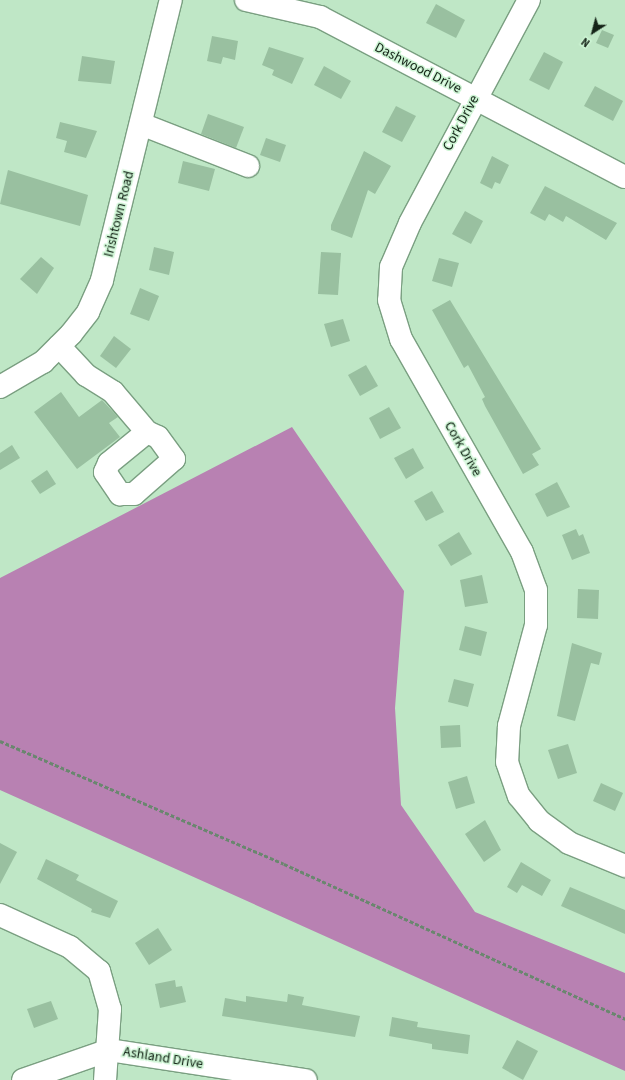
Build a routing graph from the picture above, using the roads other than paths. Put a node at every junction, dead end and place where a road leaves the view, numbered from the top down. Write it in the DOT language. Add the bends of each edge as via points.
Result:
graph roads {
  1 [pos="170,0"];
  2 [pos="246,0"];
  3 [pos="529,0"];
  4 [pos="475,98"];
  5 [pos="141,124"];
  6 [pos="248,166"];
  7 [pos="625,178"];
  8 [pos="58,346"];
  9 [pos="0,388"];
  10 [pos="147,432"];
  11 [pos="625,866"];
  12 [pos="0,914"];
  13 [pos="109,1050"];
  14 [pos="23,1080"];
  15 [pos="105,1080"];
  16 [pos="306,1080"];
  1 -- 5 [label="street, Irishtown Road"];
  2 -- 4 [label="street, Dashwood Drive" via="320,17"];
  3 -- 4 [label="street, Cork Drive"];
  4 -- 7 [label="street, Dashwood Drive"];
  4 -- 11 [label="street, Cork Drive" via="410,223 391,267 389,300 400,339 522,552 536,590 536,625 509,726 507,762 518,796 539,821 569,843"];
  5 -- 6 [label="street"];
  5 -- 8 [label="street, Irishtown Road" via="102,280 88,312"];
  8 -- 9 [label="street, Irishtown Road" via="43,362"];
  8 -- 10 [label="street" via="86,375 113,392"];
  12 -- 13 [label="street" via="70,947 99,972 110,1010"];
  13 -- 14 [label="street, Ashland Drive"];
  13 -- 15 [label="street"];
  13 -- 16 [label="street, Ashland Drive"];
}
